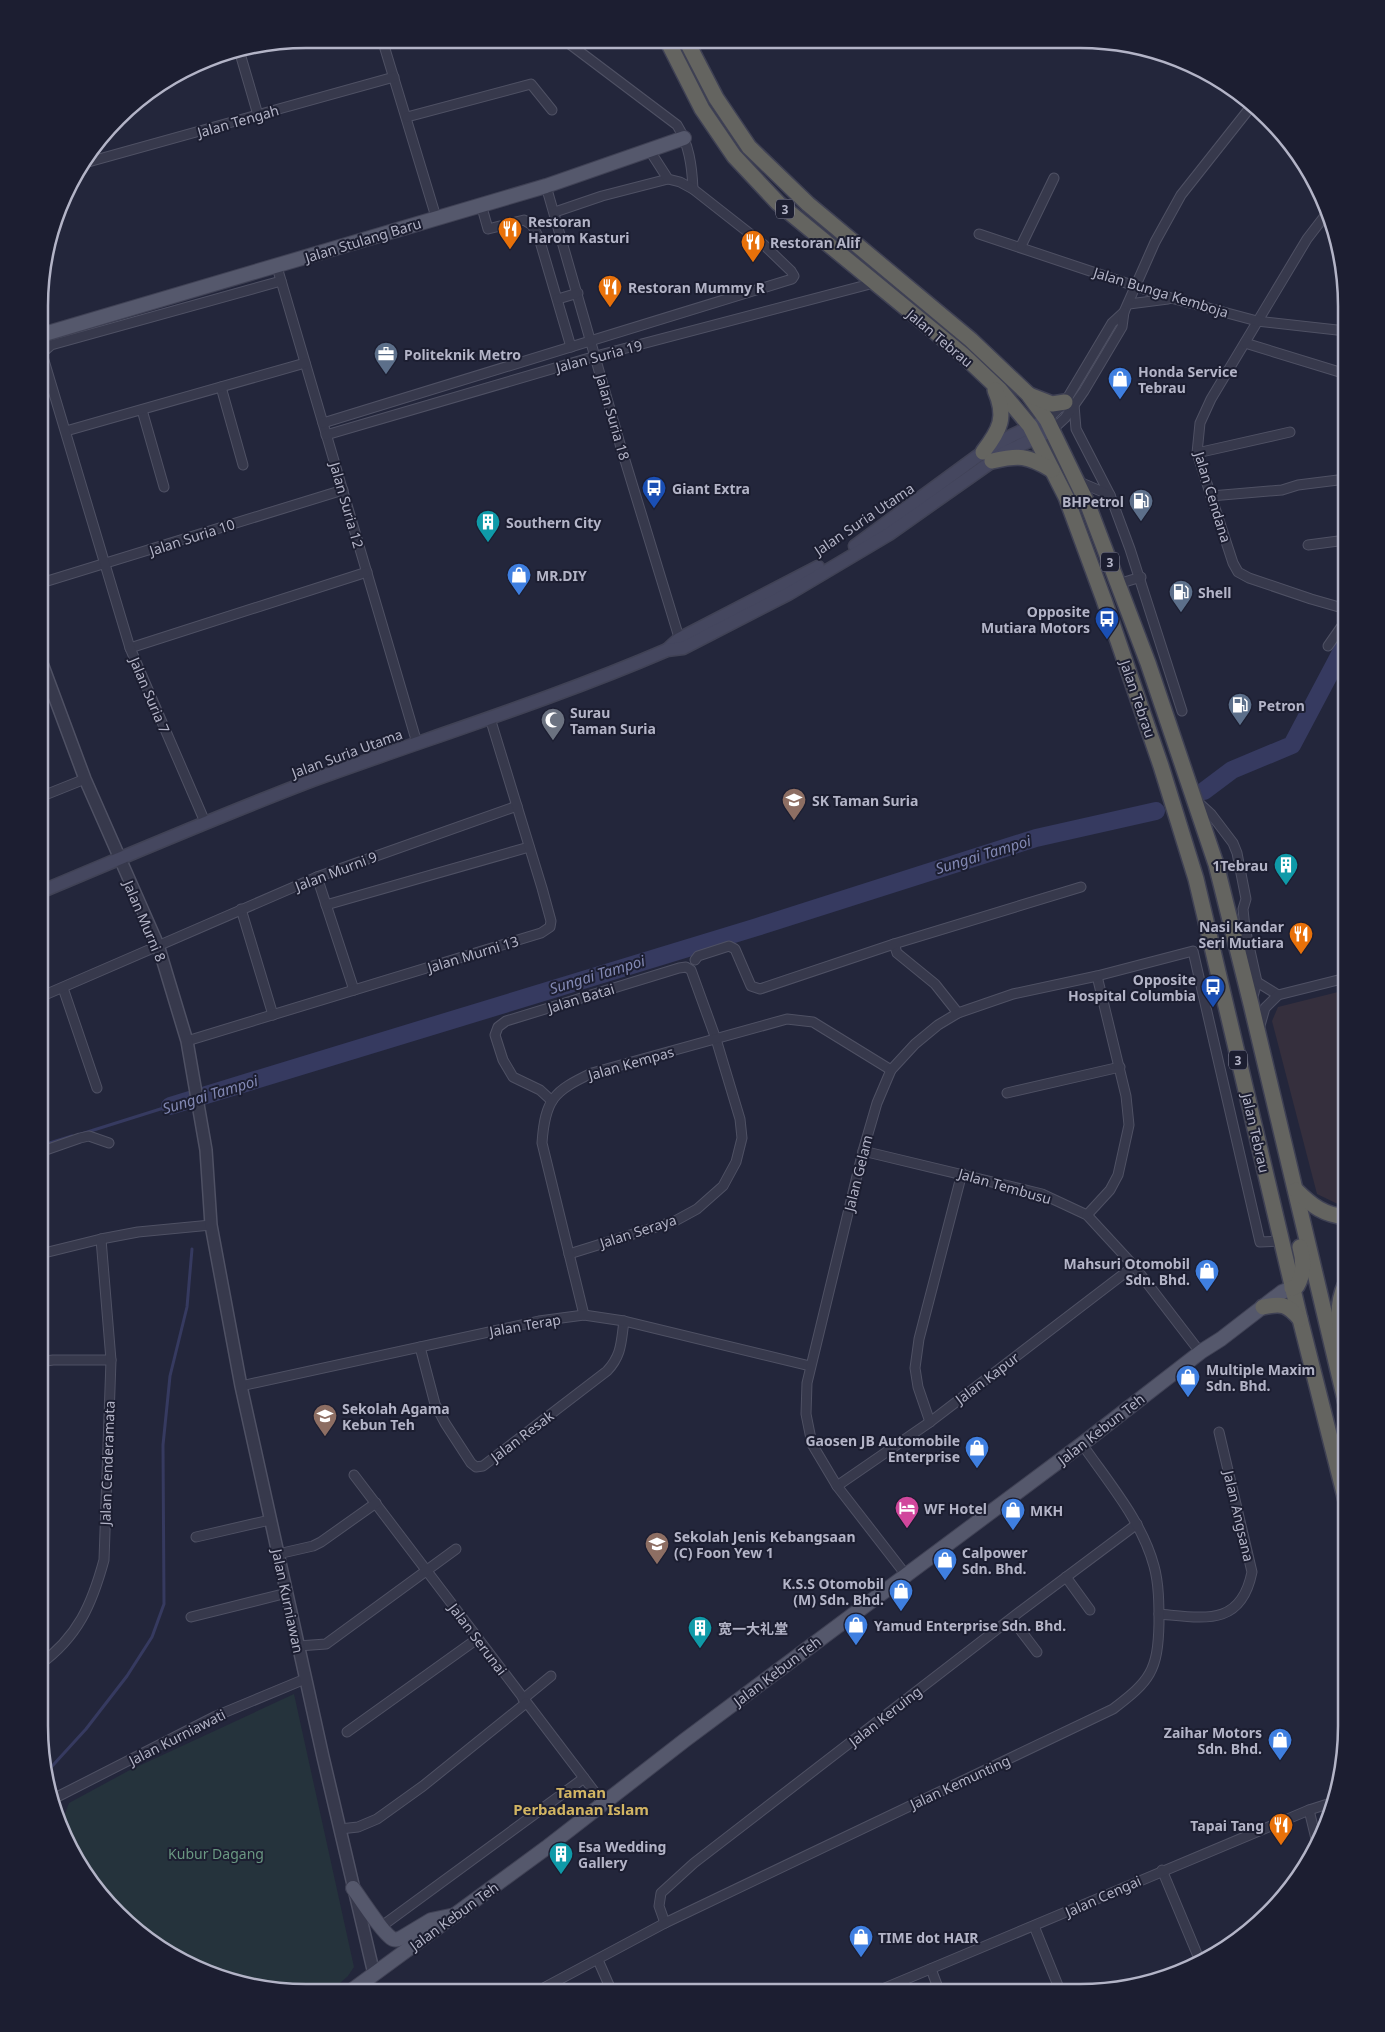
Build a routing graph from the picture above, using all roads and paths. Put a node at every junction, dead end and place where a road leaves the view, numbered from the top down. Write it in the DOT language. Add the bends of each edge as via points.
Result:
graph roads {
  1 [pos="385,48"];
  2 [pos="574,48"];
  3 [pos="671,48"];
  4 [pos="690,48"];
  5 [pos="241,56"];
  6 [pos="394,77"];
  7 [pos="552,110"];
  8 [pos="1248,110"];
  9 [pos="258,115"];
  10 [pos="407,117"];
  11 [pos="684,138"];
  12 [pos="650,151"];
  13 [pos="91,161"];
  14 [pos="1054,178"];
  15 [pos="668,179"];
  16 [pos="546,186"];
  17 [pos="693,188"];
  18 [pos="481,204"];
  19 [pos="555,212"];
  20 [pos="436,217"];
  21 [pos="1322,219"];
  22 [pos="979,234"];
  23 [pos="1021,246"];
  24 [pos="277,267"];
  25 [pos="281,281"];
  26 [pos="874,283"];
  27 [pos="1137,286"];
  28 [pos="578,293"];
  29 [pos="1171,298"];
  30 [pos="558,299"];
  31 [pos="1126,308"];
  32 [pos="1257,321"];
  33 [pos="1338,330"];
  34 [pos="48,333"];
  35 [pos="592,340"];
  36 [pos="1245,343"];
  37 [pos="571,347"];
  38 [pos="48,348"];
  39 [pos="596,356"];
  40 [pos="305,362"];
  41 [pos="1338,372"];
  42 [pos="48,376"];
  43 [pos="992,383"];
  44 [pos="221,387"];
  45 [pos="1028,394"];
  46 [pos="1070,404"];
  47 [pos="142,410"];
  48 [pos="323,422"];
  49 [pos="1049,426"];
  50 [pos="66,431"];
  51 [pos="1033,432"];
  52 [pos="1290,432"];
  53 [pos="326,435"];
  54 [pos="1197,453"];
  55 [pos="987,457"];
  56 [pos="243,465"];
  57 [pos="1053,471"];
  58 [pos="1338,480"];
  59 [pos="1077,481"];
  60 [pos="164,487"];
  61 [pos="343,490"];
  62 [pos="1110,495"];
  63 [pos="1211,496"];
  64 [pos="1338,541"];
  65 [pos="1308,545"];
  66 [pos="105,565"];
  67 [pos="367,572"];
  68 [pos="1141,578"];
  69 [pos="48,581"];
  70 [pos="1118,584"];
  71 [pos="1338,605"];
  72 [pos="1338,632"];
  73 [pos="681,644"];
  74 [pos="1328,646"];
  75 [pos="130,648"];
  76 [pos="1166,657"];
  77 [pos="1148,663"];
  78 [pos="48,680"];
  79 [pos="1182,711"];
  80 [pos="490,718"];
  81 [pos="417,743"];
  82 [pos="84,779"];
  83 [pos="48,794"];
  84 [pos="1194,798"];
  85 [pos="517,806"];
  86 [pos="205,822"];
  87 [pos="529,847"];
  88 [pos="119,859"];
  89 [pos="317,877"];
  90 [pos="1081,887"];
  91 [pos="48,889"];
  92 [pos="326,904"];
  93 [pos="241,909"];
  94 [pos="894,944"];
  95 [pos="158,945"];
  96 [pos="695,960"];
  97 [pos="1097,976"];
  98 [pos="1338,980"];
  99 [pos="1257,982"];
  100 [pos="62,988"];
  101 [pos="354,990"];
  102 [pos="48,994"];
  103 [pos="1278,995"];
  104 [pos="1251,1004"];
  105 [pos="958,1013"];
  106 [pos="273,1015"];
  107 [pos="1258,1034"];
  108 [pos="716,1039"];
  109 [pos="186,1041"];
  110 [pos="1120,1067"];
  111 [pos="892,1070"];
  112 [pos="97,1088"];
  113 [pos="1007,1093"];
  114 [pos="552,1101"];
  115 [pos="1279,1121"];
  116 [pos="109,1143"];
  117 [pos="48,1149"];
  118 [pos="863,1151"];
  119 [pos="962,1173"];
  120 [pos="1295,1189"];
  121 [pos="1087,1214"];
  122 [pos="1338,1216"];
  123 [pos="211,1225"];
  124 [pos="101,1239"];
  125 [pos="1283,1248"];
  126 [pos="48,1252"];
  127 [pos="569,1254"];
  128 [pos="1134,1266"];
  129 [pos="1290,1284"];
  130 [pos="1324,1306"];
  131 [pos="1263,1307"];
  132 [pos="584,1315"];
  133 [pos="1300,1319"];
  134 [pos="624,1321"];
  135 [pos="420,1347"];
  136 [pos="1201,1351"];
  137 [pos="110,1360"];
  138 [pos="48,1361"];
  139 [pos="810,1366"];
  140 [pos="1338,1368"];
  141 [pos="241,1386"];
  142 [pos="930,1422"];
  143 [pos="1219,1432"];
  144 [pos="1082,1444"];
  145 [pos="1338,1469"];
  146 [pos="354,1475"];
  147 [pos="837,1486"];
  148 [pos="376,1503"];
  149 [pos="270,1520"];
  150 [pos="1137,1524"];
  151 [pos="196,1537"];
  152 [pos="456,1549"];
  153 [pos="278,1554"];
  154 [pos="426,1571"];
  155 [pos="906,1575"];
  156 [pos="1066,1577"];
  157 [pos="287,1593"];
  158 [pos="1090,1610"];
  159 [pos="1159,1614"];
  160 [pos="191,1617"];
  161 [pos="1012,1619"];
  162 [pos="478,1639"];
  163 [pos="298,1646"];
  164 [pos="1037,1652"];
  165 [pos="48,1659"];
  166 [pos="551,1676"];
  167 [pos="305,1679"];
  168 [pos="524,1701"];
  169 [pos="347,1732"];
  170 [pos="584,1778"];
  171 [pos="57,1797"];
  172 [pos="603,1803"];
  173 [pos="1325,1805"];
  174 [pos="1309,1810"];
  175 [pos="340,1829"];
  176 [pos="1315,1833"];
  177 [pos="1162,1870"];
  178 [pos="353,1888"];
  179 [pos="455,1915"];
  180 [pos="665,1923"];
  181 [pos="382,1926"];
  182 [pos="1034,1926"];
  183 [pos="1198,1956"];
  184 [pos="598,1960"];
  185 [pos="931,1969"];
  186 [pos="374,1974"];
  187 [pos="360,1984"];
  188 [pos="552,1984"];
  189 [pos="608,1984"];
  190 [pos="895,1984"];
  191 [pos="937,1984"];
  192 [pos="1057,1984"];
  1 -- 6 [label="street"];
  2 -- 11 [label="street" via="673,120"];
  3 -- 26 [label="highway, Jalan Tebrau / 3" via="702,109 734,156 778,203"];
  4 -- 45 [label="highway, Jalan Tebrau / 3" via="716,98 749,147 808,204 971,340"];
  5 -- 9 [label="street"];
  6 -- 9 [label="street, Jalan Tengah"];
  6 -- 10 [label="street"];
  7 -- 10 [label="street" via="531,84"];
  8 -- 27 [label="street" via="1181,195 1155,242"];
  9 -- 13 [label="street, Jalan Tengah"];
  10 -- 20 [label="street"];
  11 -- 12 [label="main road, Jalan Stulang Baru"];
  11 -- 17 [label="street"];
  12 -- 15 [label="street"];
  12 -- 16 [label="main road, Jalan Stulang Baru"];
  14 -- 23 [label="street"];
  15 -- 17 [label="street"];
  15 -- 19 [label="street"];
  16 -- 18 [label="main road, Jalan Stulang Baru"];
  16 -- 19 [label="street, Jalan Suria 18"];
  17 -- 35 [label="street" via="763,244 794,276"];
  18 -- 20 [label="main road, Jalan Stulang Baru"];
  18 -- 30 [label="street" via="488,229 524,220 532,224 540,238"];
  19 -- 28 [label="street, Jalan Suria 18"];
  20 -- 24 [label="main road, Jalan Stulang Baru"];
  21 -- 32 [label="street, Jalan Cendana"];
  22 -- 23 [label="street, Jalan Bunga Kemboja"];
  23 -- 27 [label="street, Jalan Bunga Kemboja"];
  24 -- 25 [label="street, Jalan Suria 12"];
  24 -- 34 [label="main road, Jalan Stulang Baru"];
  25 -- 38 [label="street, Jalan Suria 7"];
  25 -- 40 [label="street, Jalan Suria 12"];
  26 -- 39 [label="street, Jalan Suria 19"];
  26 -- 43 [label="highway, Jalan Tebrau / 3" via="962,354"];
  27 -- 29 [label="street, Jalan Bunga Kemboja"];
  27 -- 31 [label="street"];
  28 -- 30 [label="street"];
  28 -- 35 [label="street, Jalan Suria 18"];
  29 -- 31 [label="street"];
  29 -- 32 [label="street, Jalan Bunga Kemboja"];
  30 -- 37 [label="street"];
  31 -- 46 [label="street" via="1112,323"];
  32 -- 33 [label="street, Jalan Bunga Kemboja"];
  32 -- 36 [label="street, Jalan Cendana"];
  35 -- 37 [label="street"];
  35 -- 39 [label="street, Jalan Suria 18"];
  36 -- 41 [label="street"];
  36 -- 54 [label="street, Jalan Cendana" via="1200,423"];
  37 -- 48 [label="street"];
  39 -- 53 [label="street, Jalan Suria 19"];
  39 -- 73 [label="street, Jalan Suria 18"];
  40 -- 44 [label="street"];
  40 -- 48 [label="street, Jalan Suria 12"];
  42 -- 50 [label="street, Jalan Suria 7"];
  43 -- 51 [label="highway, Jalan Tebrau / 3"];
  43 -- 55 [label="highway" via="1001,419"];
  44 -- 47 [label="street"];
  44 -- 56 [label="street"];
  45 -- 46 [label="highway" via="1052,404"];
  45 -- 49 [label="highway, Jalan Tebrau / 3"];
  46 -- 49 [label="street"];
  46 -- 62 [label="street" via="1076,429"];
  47 -- 50 [label="street"];
  47 -- 60 [label="street"];
  48 -- 53 [label="street, Jalan Suria 12"];
  49 -- 51 [label="main road, Jalan Suria Utama"];
  49 -- 59 [label="highway, Jalan Tebrau / 3"];
  50 -- 66 [label="street, Jalan Suria 7"];
  51 -- 55 [label="main road, Jalan Suria Utama"];
  51 -- 57 [label="highway, Jalan Tebrau / 3"];
  52 -- 54 [label="street"];
  53 -- 61 [label="street, Jalan Suria 12"];
  54 -- 63 [label="street, Jalan Cendana"];
  55 -- 57 [label="highway" via="1030,457"];
  55 -- 73 [label="main road, Jalan Suria Utama" via="841,556"];
  57 -- 125 [label="highway, Jalan Tebrau / 3" via="1066,497 1104,600 1193,870"];
  58 -- 63 [label="street" via="1282,490"];
  59 -- 62 [label="street"];
  59 -- 70 [label="highway, Jalan Tebrau / 3"];
  61 -- 66 [label="street, Jalan Suria 10"];
  61 -- 67 [label="street, Jalan Suria 12"];
  62 -- 68 [label="street"];
  63 -- 71 [label="street, Jalan Cendana" via="1238,572 1311,599"];
  64 -- 65 [label="street"];
  66 -- 69 [label="street, Jalan Suria 10"];
  66 -- 75 [label="street, Jalan Suria 7"];
  67 -- 75 [label="street"];
  67 -- 81 [label="street, Jalan Suria 12"];
  68 -- 70 [label="street"];
  68 -- 76 [label="street"];
  70 -- 77 [label="highway, Jalan Tebrau / 3"];
  72 -- 74 [label="street"];
  73 -- 80 [label="main road, Jalan Suria Utama" via="560,694"];
  75 -- 86 [label="street, Jalan Suria 7"];
  76 -- 77 [label="street"];
  76 -- 79 [label="street"];
  77 -- 84 [label="highway, Jalan Tebrau / 3"];
  78 -- 82 [label="street, Jalan Murni 8"];
  80 -- 81 [label="main road, Jalan Suria Utama"];
  80 -- 85 [label="street, Jalan Murni 13"];
  81 -- 86 [label="main road, Jalan Suria Utama"];
  82 -- 83 [label="street"];
  82 -- 88 [label="street, Jalan Murni 8"];
  84 -- 99 [label="street" via="1211,814 1237,853 1246,898 1243,909 1245,928"];
  84 -- 104 [label="highway, Jalan Tebrau / 3" via="1216,864"];
  85 -- 87 [label="street, Jalan Murni 13"];
  85 -- 89 [label="street, Jalan Murni 9"];
  86 -- 88 [label="main road, Jalan Suria Utama"];
  87 -- 92 [label="street"];
  87 -- 101 [label="street, Jalan Murni 13" via="550,914 550,927 541,933"];
  88 -- 91 [label="main road, Jalan Suria Utama"];
  88 -- 95 [label="street, Jalan Murni 8"];
  89 -- 92 [label="street"];
  89 -- 93 [label="street, Jalan Murni 9"];
  90 -- 94 [label="street"];
  92 -- 101 [label="street"];
  93 -- 95 [label="street, Jalan Murni 9"];
  93 -- 106 [label="street"];
  94 -- 96 [label="street" via="760,989 751,986 735,950 729,946 698,956"];
  94 -- 105 [label="street" via="897,953 935,984"];
  95 -- 100 [label="street, Jalan Murni 9"];
  95 -- 109 [label="street, Jalan Murni 8"];
  97 -- 105 [label="street, Jalan Gelam" via="1014,994"];
  97 -- 110 [label="street"];
  97 -- 125 [label="street, Jalan Gelam" via="1193,951 1260,1242"];
  98 -- 103 [label="street"];
  99 -- 103 [label="street"];
  99 -- 104 [label="street"];
  100 -- 102 [label="street, Jalan Murni 9"];
  100 -- 112 [label="street"];
  101 -- 106 [label="street, Jalan Murni 13"];
  103 -- 107 [label="street" via="1265,1008"];
  104 -- 107 [label="highway, Jalan Tebrau / 3"];
  105 -- 111 [label="street, Jalan Gelam" via="938,1024"];
  106 -- 109 [label="street, Jalan Murni 13"];
  107 -- 115 [label="highway, Jalan Tebrau / 3"];
  108 -- 111 [label="street, Jalan Kempas" via="787,1019 813,1022"];
  108 -- 114 [label="street, Jalan Kempas" via="592,1073 556,1093"];
  108 -- 114 [label="street, Jalan Batai" via="695,978 686,968 498,1027 495,1035 513,1077 540,1090"];
  108 -- 127 [label="street, Jalan Seraya" via="740,1119 742,1138 736,1162 723,1186 697,1209 675,1220"];
  109 -- 123 [label="street, Jalan Murni 8" via="209,1171"];
  110 -- 113 [label="street"];
  110 -- 121 [label="street" via="1129,1125 1122,1160 1110,1190"];
  111 -- 118 [label="street, Jalan Gelam" via="877,1103"];
  114 -- 127 [label="street, Jalan Kempas" via="544,1119 542,1142"];
  115 -- 120 [label="highway, Jalan Tebrau / 3"];
  115 -- 129 [label="highway" via="1277,1149 1303,1261"];
  116 -- 117 [label="street" via="89,1136"];
  118 -- 119 [label="street, Jalan Tembusu"];
  118 -- 139 [label="street, Jalan Gelam"];
  119 -- 121 [label="street, Jalan Tembusu" via="1042,1194"];
  119 -- 142 [label="street" via="919,1340 915,1368"];
  120 -- 122 [label="highway" via="1312,1206"];
  120 -- 130 [label="highway, Jalan Tebrau / 3"];
  121 -- 128 [label="street, Jalan Tembusu"];
  123 -- 124 [label="street"];
  123 -- 141 [label="street, Jalan Kurniawan"];
  124 -- 126 [label="street"];
  124 -- 137 [label="street, Jalan Cenderamata"];
  125 -- 129 [label="highway, Jalan Tebrau / 3"];
  127 -- 132 [label="street, Jalan Kempas"];
  128 -- 136 [label="street, Jalan Tembusu"];
  128 -- 142 [label="street, Jalan Kapur"];
  129 -- 130 [label="highway" via="1316,1296"];
  129 -- 131 [label="main road, Jalan Kebun Teh"];
  129 -- 133 [label="highway, Jalan Tebrau / 3"];
  129 -- 136 [label="main road, Jalan Kebun Teh" via="1215,1331"];
  130 -- 140 [label="highway, Jalan Tebrau / 3"];
  131 -- 133 [label="highway" via="1280,1304"];
  131 -- 136 [label="main road, Jalan Kebun Teh"];
  132 -- 134 [label="street, Jalan Terap"];
  132 -- 135 [label="street, Jalan Terap" via="539,1321"];
  133 -- 145 [label="highway, Jalan Tebrau / 3"];
  134 -- 135 [label="street, Jalan Resak" via="621,1348 607,1371 483,1466 476,1467 471,1464 435,1404"];
  134 -- 139 [label="street, Jalan Terap"];
  135 -- 141 [label="street, Jalan Terap"];
  136 -- 144 [label="main road, Jalan Kebun Teh"];
  137 -- 138 [label="street"];
  137 -- 165 [label="street, Jalan Cenderamata" via="104,1560 84,1617"];
  139 -- 147 [label="street, Jalan Gelam" via="806,1414 812,1444"];
  141 -- 149 [label="street, Jalan Kurniawan"];
  142 -- 147 [label="street, Jalan Kapur"];
  143 -- 159 [label="street, Jalan Angsana" via="1249,1556 1252,1572 1249,1587 1243,1600 1226,1613 1198,1618"];
  144 -- 150 [label="street, Jalan Kemunting"];
  144 -- 155 [label="main road, Jalan Kebun Teh"];
  146 -- 148 [label="street, Jalan Serunai"];
  147 -- 155 [label="street, Jalan Gelam"];
  148 -- 153 [label="street" via="321,1542"];
  148 -- 154 [label="street, Jalan Serunai"];
  149 -- 151 [label="street"];
  149 -- 153 [label="street, Jalan Kurniawan"];
  150 -- 156 [label="street, Jalan Keruing"];
  150 -- 159 [label="street, Jalan Kemunting" via="1154,1566"];
  152 -- 154 [label="street"];
  153 -- 157 [label="street, Jalan Kurniawan"];
  154 -- 162 [label="street, Jalan Serunai"];
  154 -- 163 [label="street" via="326,1644"];
  155 -- 172 [label="main road, Jalan Kebun Teh"];
  156 -- 158 [label="street"];
  156 -- 161 [label="street, Jalan Keruing"];
  157 -- 160 [label="street"];
  157 -- 163 [label="street, Jalan Kurniawan"];
  159 -- 180 [label="street, Jalan Kemunting" via="1152,1670 1137,1691 1113,1710"];
  161 -- 164 [label="street"];
  161 -- 180 [label="street, Jalan Keruing" via="688,1869 661,1893 659,1906"];
  162 -- 168 [label="street, Jalan Serunai"];
  162 -- 169 [label="street"];
  163 -- 167 [label="street, Jalan Kurniawan"];
  166 -- 168 [label="street"];
  167 -- 171 [label="street, Jalan Kurniawati" via="216,1716"];
  167 -- 175 [label="street, Jalan Kurniawan"];
  168 -- 170 [label="street, Jalan Serunai"];
  168 -- 175 [label="street" via="423,1786 377,1819"];
  170 -- 172 [label="street, Jalan Serunai"];
  170 -- 181 [label="street"];
  172 -- 179 [label="main road, Jalan Kebun Teh"];
  173 -- 174 [label="street, Jalan Cengai"];
  174 -- 176 [label="street"];
  174 -- 177 [label="street, Jalan Cengai"];
  175 -- 178 [label="street, Jalan Kurniawan"];
  177 -- 182 [label="street, Jalan Cengai"];
  177 -- 183 [label="street"];
  178 -- 181 [label="main road"];
  178 -- 186 [label="street, Jalan Kurniawan"];
  179 -- 181 [label="main road" via="436,1918 396,1940"];
  179 -- 186 [label="main road, Jalan Kebun Teh"];
  180 -- 184 [label="street, Jalan Kemunting"];
  182 -- 185 [label="street, Jalan Cengai"];
  182 -- 192 [label="street"];
  184 -- 188 [label="street, Jalan Kemunting"];
  184 -- 189 [label="street"];
  185 -- 190 [label="street, Jalan Cengai"];
  185 -- 191 [label="street"];
  186 -- 187 [label="main road, Jalan Kebun Teh"];
}
